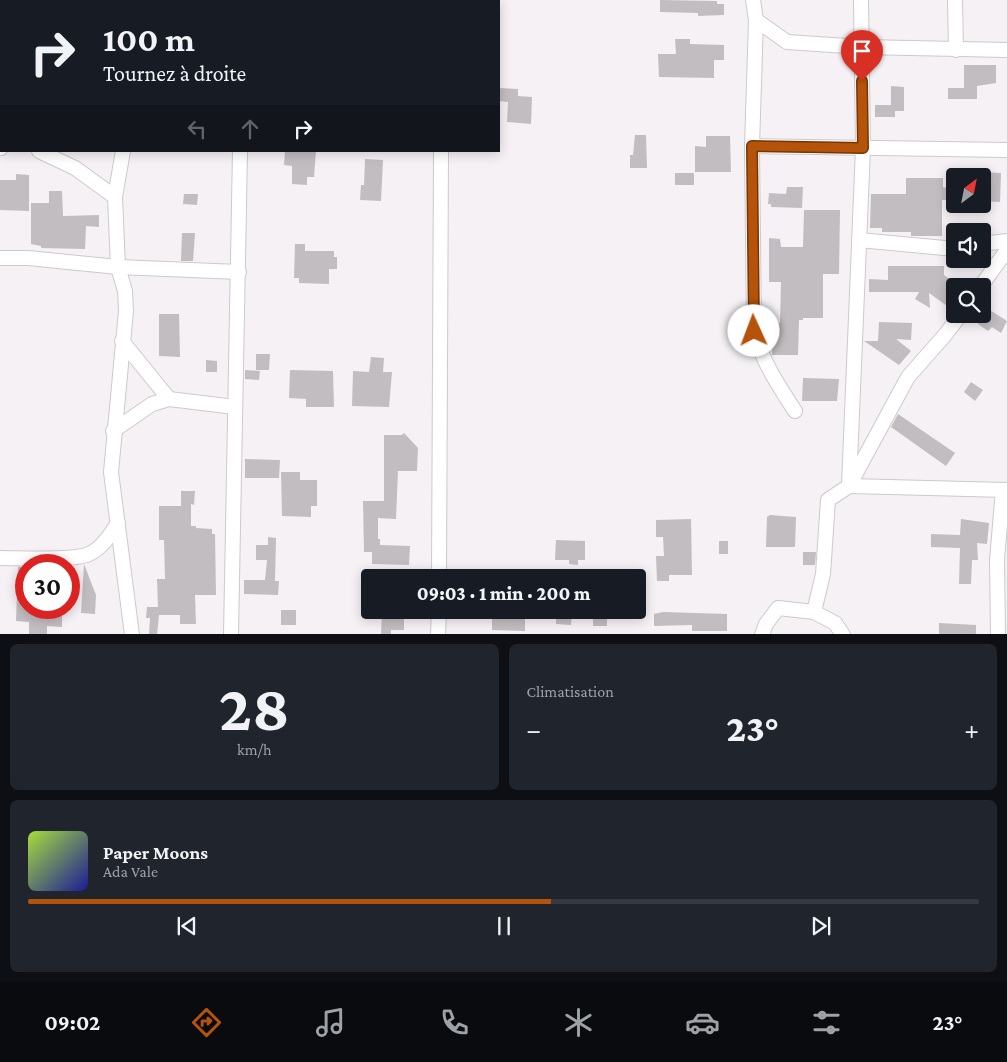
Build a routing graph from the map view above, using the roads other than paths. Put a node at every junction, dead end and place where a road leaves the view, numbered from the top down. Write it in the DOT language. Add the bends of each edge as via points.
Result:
graph roads {
  1 [pos="753,0"];
  2 [pos="862,0"];
  3 [pos="955,0"];
  4 [pos="756,20"];
  5 [pos="862,47"];
  6 [pos="956,50"];
  7 [pos="1007,50"];
  8 [pos="752,146"];
  9 [pos="863,148"];
  10 [pos="1007,150"];
  11 [pos="41,152"];
  12 [pos="123,152"];
  13 [pos="240,152"];
  14 [pos="441,152"];
  15 [pos="115,196"];
  16 [pos="859,240"];
  17 [pos="1007,241"];
  18 [pos="991,243"];
  19 [pos="946,250"];
  20 [pos="1007,250"];
  21 [pos="0,258"];
  22 [pos="118,267"];
  23 [pos="239,272"];
  24 [pos="987,278"];
  25 [pos="954,323"];
  26 [pos="122,341"];
  27 [pos="169,399"];
  28 [pos="235,407"];
  29 [pos="795,411"];
  30 [pos="113,432"];
  31 [pos="849,486"];
  32 [pos="1005,490"];
  33 [pos="118,523"];
  34 [pos="0,558"];
  35 [pos="439,569"];
  36 [pos="814,612"];
  37 [pos="439,619"];
  38 [pos="132,634"];
  39 [pos="231,634"];
  40 [pos="438,634"];
  41 [pos="762,634"];
  42 [pos="842,634"];
  43 [pos="998,634"];
  1 -- 4 [label="street"];
  2 -- 5 [label="street"];
  3 -- 6 [label="street"];
  4 -- 5 [label="street" via="787,42"];
  4 -- 8 [label="street"];
  5 -- 6 [label="street"];
  5 -- 9 [label="street"];
  6 -- 7 [label="street"];
  8 -- 9 [label="street"];
  8 -- 29 [label="street" via="754,331 773,378"];
  9 -- 10 [label="street"];
  9 -- 16 [label="street"];
  11 -- 15 [label="street" via="75,168"];
  12 -- 15 [label="street"];
  13 -- 23 [label="street"];
  14 -- 35 [label="street"];
  15 -- 22 [label="street"];
  16 -- 19 [label="street"];
  16 -- 31 [label="street"];
  17 -- 18 [label="street"];
  20 -- 24 [label="street"];
  21 -- 22 [label="street"];
  22 -- 23 [label="street"];
  22 -- 26 [label="street" via="125,291"];
  23 -- 28 [label="street"];
  25 -- 31 [label="street" via="908,377"];
  26 -- 27 [label="street"];
  26 -- 30 [label="street"];
  27 -- 28 [label="street"];
  27 -- 30 [label="street" via="152,404"];
  28 -- 39 [label="street"];
  30 -- 33 [label="street" via="111,476"];
  31 -- 32 [label="street"];
  31 -- 36 [label="street" via="828,500 824,574"];
  32 -- 43 [label="street" via="997,560"];
  33 -- 34 [label="street" via="99,547 82,556"];
  33 -- 38 [label="street"];
  36 -- 41 [label="street" via="778,608"];
  36 -- 42 [label="street" via="835,623"];
  37 -- 40 [label="street"];
}
